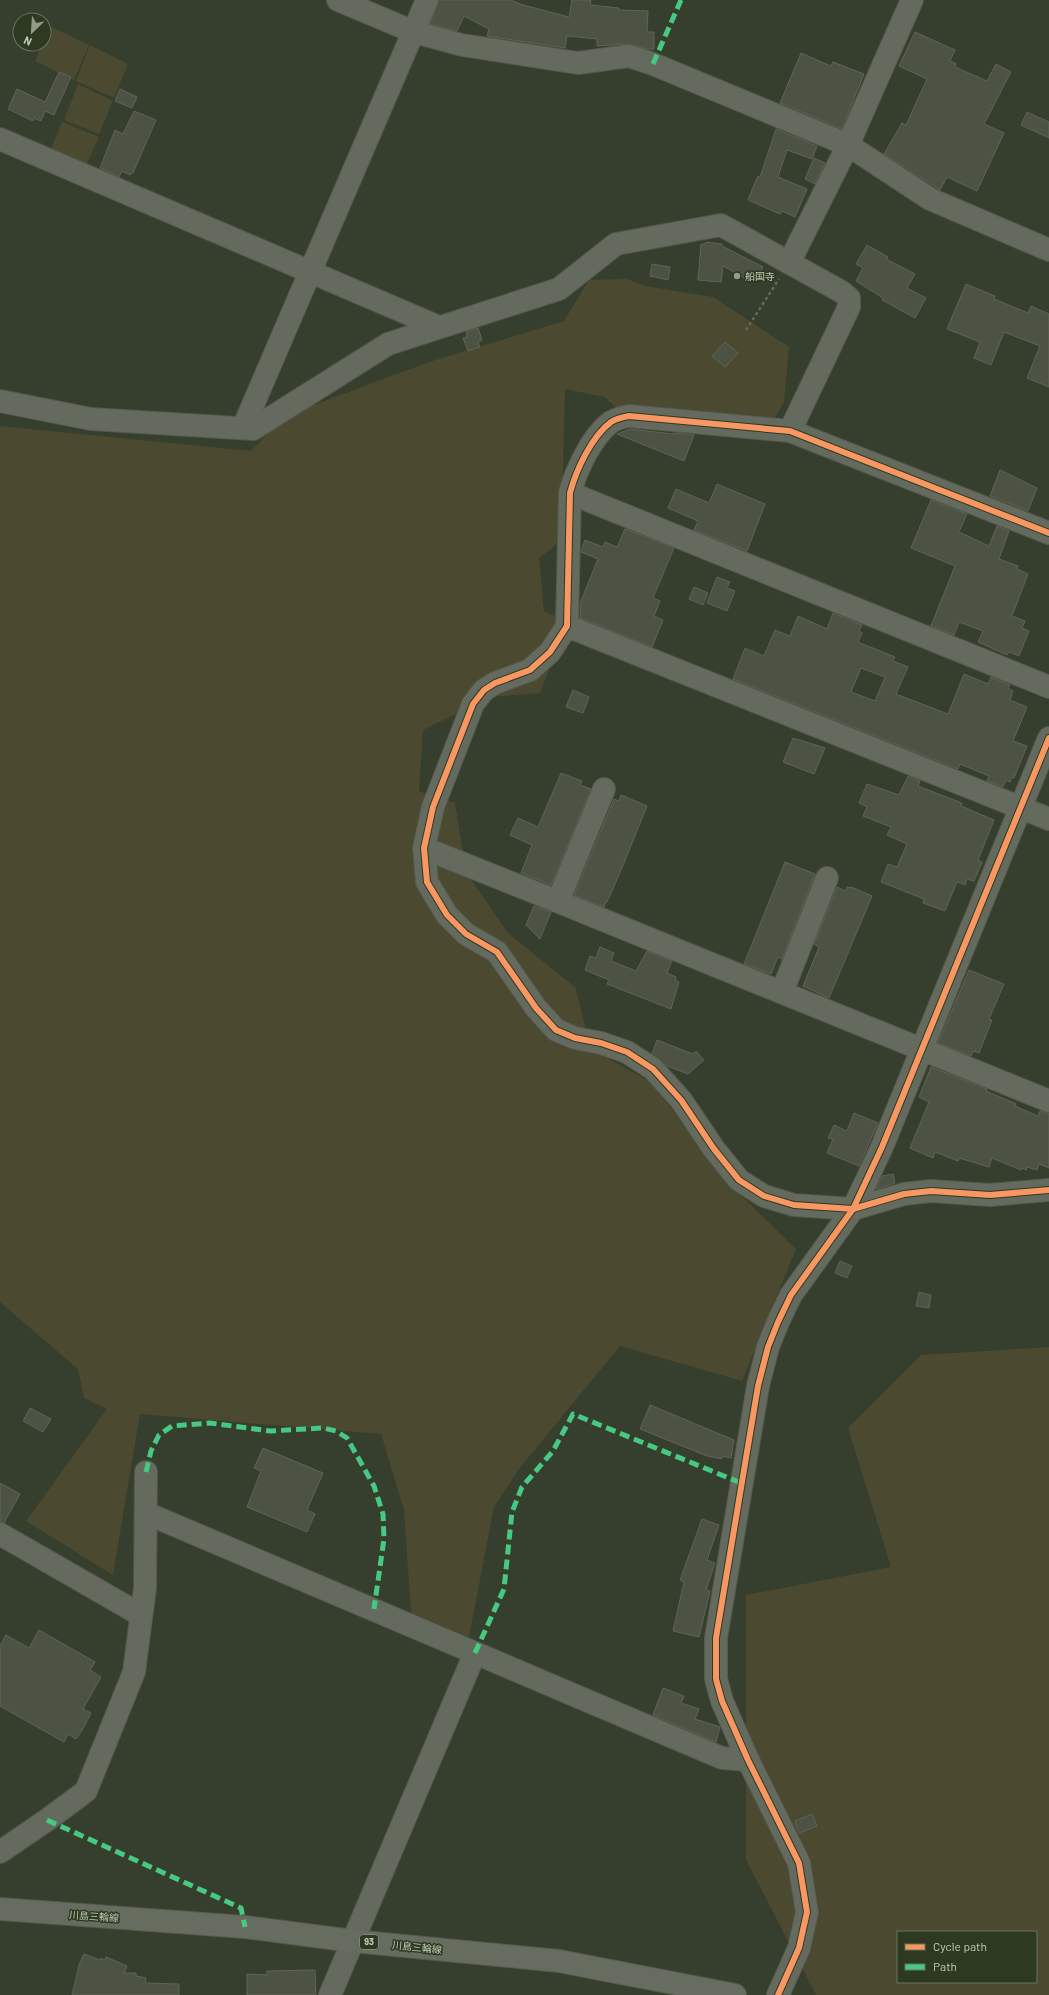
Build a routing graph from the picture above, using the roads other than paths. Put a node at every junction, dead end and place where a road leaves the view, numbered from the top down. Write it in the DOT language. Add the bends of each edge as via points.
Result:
graph roads {
  1 [pos="338,0"];
  2 [pos="427,0"];
  3 [pos="912,0"];
  4 [pos="414,32"];
  5 [pos="0,139"];
  6 [pos="848,145"];
  7 [pos="1049,250"];
  8 [pos="789,263"];
  9 [pos="311,272"];
  10 [pos="439,327"];
  11 [pos="0,401"];
  12 [pos="243,428"];
  13 [pos="790,431"];
  14 [pos="570,493"];
  15 [pos="1049,533"];
  16 [pos="567,626"];
  17 [pos="1049,687"];
  18 [pos="1049,738"];
  19 [pos="604,789"];
  20 [pos="1020,808"];
  21 [pos="1049,819"];
  22 [pos="424,848"];
  23 [pos="827,878"];
  24 [pos="558,902"];
  25 [pos="782,992"];
  26 [pos="922,1051"];
  27 [pos="1049,1101"];
  28 [pos="1049,1190"];
  29 [pos="853,1209"];
  30 [pos="146,1472"];
  31 [pos="146,1513"];
  32 [pos="0,1534"];
  33 [pos="141,1615"];
  34 [pos="475,1653"];
  35 [pos="748,1760"];
  36 [pos="0,1852"];
  37 [pos="0,1909"];
  38 [pos="353,1940"];
  39 [pos="330,1995"];
  40 [pos="735,1995"];
  41 [pos="778,1995"];
  1 -- 4 [label="street"];
  2 -- 4 [label="street"];
  3 -- 6 [label="street"];
  4 -- 6 [label="street" via="462,45 578,64 629,56"];
  4 -- 9 [label="street"];
  5 -- 9 [label="street"];
  6 -- 7 [label="street" via="930,199"];
  6 -- 8 [label="street"];
  8 -- 10 [label="street" via="721,225 616,244 559,289"];
  8 -- 13 [label="street" via="849,298 849,307"];
  9 -- 10 [label="street"];
  9 -- 12 [label="street"];
  10 -- 12 [label="street" via="388,344 253,429"];
  11 -- 12 [label="street" via="90,419"];
  13 -- 14 [label="street" via="629,416 612,421 596,436 574,479"];
  13 -- 15 [label="street"];
  14 -- 16 [label="street"];
  14 -- 17 [label="street"];
  16 -- 20 [label="street"];
  16 -- 22 [label="street" via="550,652 530,670 495,683 484,690 473,704 433,807"];
  18 -- 20 [label="street"];
  19 -- 24 [label="street"];
  20 -- 21 [label="street"];
  20 -- 26 [label="street"];
  22 -- 24 [label="street"];
  22 -- 29 [label="street" via="427,882 447,915 466,934 497,952 536,1008 556,1030 627,1052 653,1069 681,1100 714,1149 739,1180 764,1196 794,1205"];
  23 -- 25 [label="street"];
  24 -- 25 [label="street"];
  25 -- 26 [label="street"];
  26 -- 27 [label="street"];
  26 -- 29 [label="street"];
  28 -- 29 [label="street" via="990,1195 931,1191 904,1194"];
  29 -- 35 [label="street" via="791,1295 768,1347 758,1386 716,1638 716,1679 722,1701"];
  30 -- 31 [label="street"];
  31 -- 33 [label="street" via="145,1588"];
  31 -- 34 [label="street"];
  32 -- 33 [label="street"];
  33 -- 36 [label="street" via="134,1672 86,1791"];
  34 -- 35 [label="street" via="722,1758"];
  34 -- 38 [label="street"];
  35 -- 41 [label="street" via="799,1863 807,1912 799,1948"];
  37 -- 38 [label="main road, 川島三輪線 / 93" via="245,1927"];
  38 -- 39 [label="street"];
  38 -- 40 [label="main road, 川島三輪線 / 93" via="558,1961"];
}
